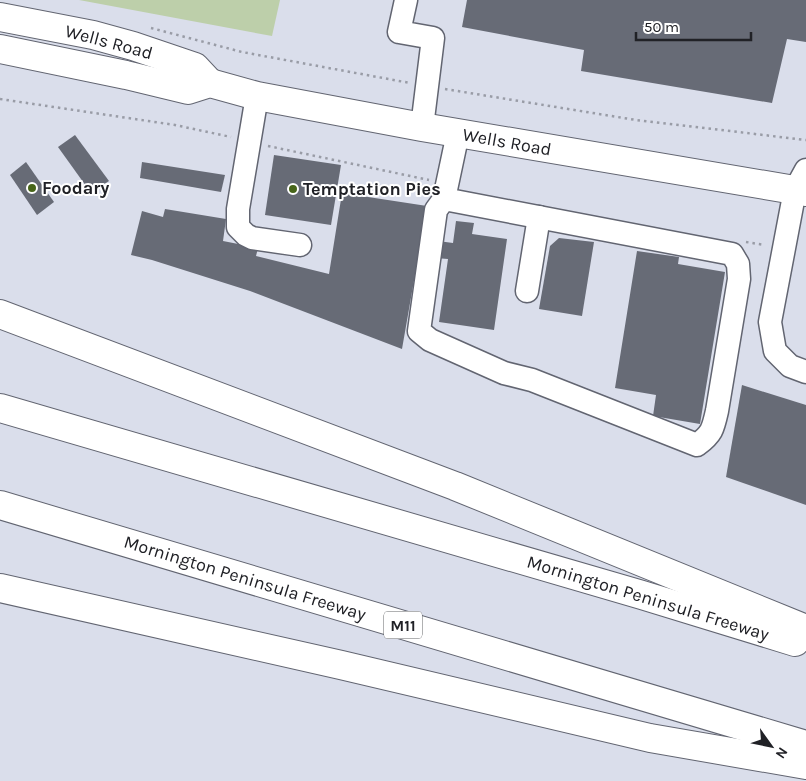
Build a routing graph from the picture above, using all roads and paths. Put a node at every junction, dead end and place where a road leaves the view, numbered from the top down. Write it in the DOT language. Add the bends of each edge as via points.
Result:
graph roads {
  1 [pos="406,0"];
  2 [pos="0,18"];
  3 [pos="0,49"];
  4 [pos="210,83"];
  5 [pos="257,96"];
  6 [pos="0,99"];
  7 [pos="422,127"];
  8 [pos="458,133"];
  9 [pos="249,141"];
  10 [pos="802,184"];
  11 [pos="445,191"];
  12 [pos="539,217"];
  13 [pos="746,242"];
  14 [pos="300,245"];
  15 [pos="784,248"];
  16 [pos="527,291"];
  17 [pos="0,314"];
  18 [pos="806,372"];
  19 [pos="0,408"];
  20 [pos="0,505"];
  21 [pos="0,588"];
  22 [pos="806,629"];
  23 [pos="806,646"];
  24 [pos="806,745"];
  25 [pos="806,765"];
  1 -- 7 [label="street" via="399,32 433,38"];
  2 -- 4 [label="main road, Wells Road" via="93,35 133,46 195,67"];
  3 -- 4 [label="main road, Wells Road" via="188,90"];
  4 -- 5 [label="main road, Wells Road"];
  5 -- 7 [label="main road, Wells Road"];
  5 -- 9 [label="street"];
  6 -- 9 [label="path" via="176,125"];
  7 -- 8 [label="main road, Wells Road"];
  8 -- 10 [label="main road, Wells Road"];
  8 -- 11 [label="street"];
  9 -- 11 [label="path"];
  9 -- 14 [label="street" via="238,227 252,238"];
  10 -- 15 [label="street"];
  11 -- 12 [label="street"];
  11 -- 12 [label="street" via="436,210 419,331 430,340 504,373 532,380 697,445 707,438 717,411 739,279 738,264 732,254"];
  12 -- 16 [label="street"];
  13 -- 15 [label="path"];
  15 -- 18 [label="street" via="770,322 773,341 775,350 790,366"];
  17 -- 22 [label="main road" via="454,486"];
  19 -- 23 [label="main road, Mornington Peninsula Freeway"];
  20 -- 24 [label="main road, Mornington Peninsula Freeway / M11"];
  21 -- 25 [label="main road" via="650,738"];
}
